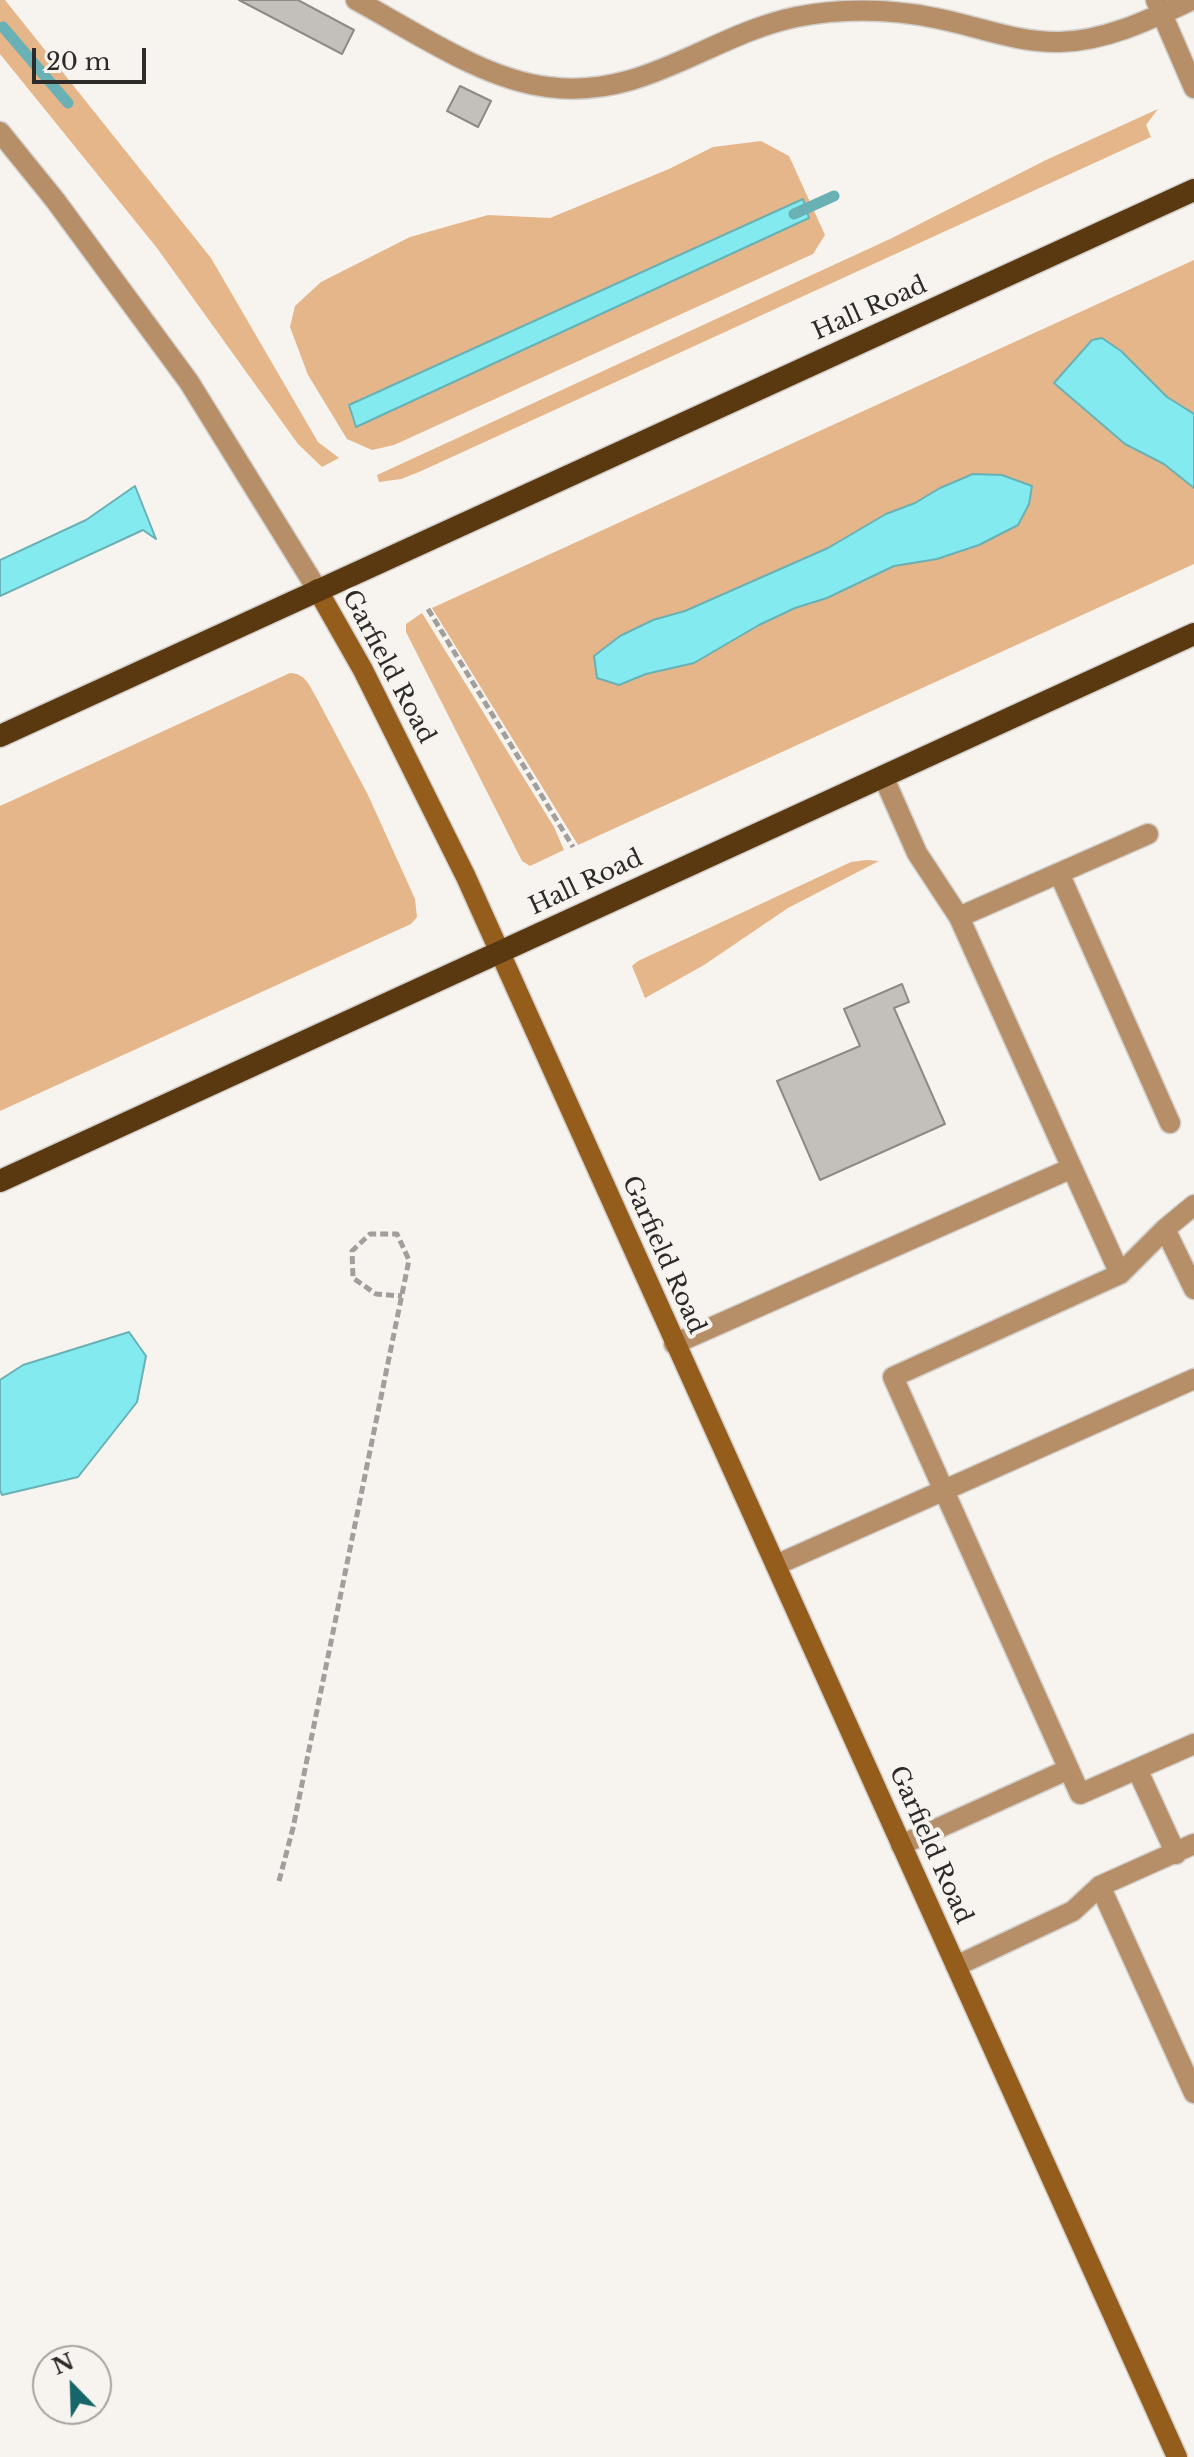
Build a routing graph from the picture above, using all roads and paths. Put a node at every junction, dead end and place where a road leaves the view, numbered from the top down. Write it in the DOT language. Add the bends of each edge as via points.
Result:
graph roads {
  1 [pos="356,0"];
  2 [pos="1192,0"];
  3 [pos="1159,7"];
  4 [pos="1194,88"];
  5 [pos="0,132"];
  6 [pos="1194,190"];
  7 [pos="317,589"];
  8 [pos="428,609"];
  9 [pos="1194,634"];
  10 [pos="0,736"];
  11 [pos="883,776"];
  12 [pos="1148,834"];
  13 [pos="573,847"];
  14 [pos="1059,873"];
  15 [pos="959,917"];
  16 [pos="500,951"];
  17 [pos="1170,1123"];
  18 [pos="1072,1168"];
  19 [pos="0,1181"];
  20 [pos="1194,1205"];
  21 [pos="1165,1229"];
  22 [pos="1120,1274"];
  23 [pos="1194,1289"];
  24 [pos="402,1296"];
  25 [pos="674,1344"];
  26 [pos="1194,1379"];
  27 [pos="944,1490"];
  28 [pos="776,1565"];
  29 [pos="1194,1744"];
  30 [pos="1069,1769"];
  31 [pos="1137,1769"];
  32 [pos="901,1845"];
  33 [pos="1185,1849"];
  34 [pos="279,1881"];
  35 [pos="1100,1886"];
  36 [pos="956,1966"];
  37 [pos="1194,2093"];
  38 [pos="1177,2457"];
  1 -- 3 [label="street" via="508,79 550,88 633,81 797,17 893,12 1031,41 1063,42 1095,38"];
  2 -- 3 [label="street"];
  3 -- 4 [label="street"];
  5 -- 7 [label="street, Garfield Road" via="189,382"];
  6 -- 7 [label="highway, Hall Road"];
  7 -- 10 [label="highway, Hall Road"];
  7 -- 16 [label="main road, Garfield Road" via="406,754"];
  8 -- 13 [label="path"];
  9 -- 11 [label="highway, Hall Road"];
  11 -- 15 [label="street" via="917,853"];
  11 -- 16 [label="highway, Hall Road"];
  12 -- 14 [label="street"];
  14 -- 15 [label="street"];
  14 -- 17 [label="street"];
  15 -- 18 [label="street"];
  16 -- 19 [label="highway, Hall Road"];
  16 -- 25 [label="main road, Garfield Road"];
  18 -- 22 [label="street"];
  18 -- 25 [label="street"];
  20 -- 21 [label="street"];
  21 -- 22 [label="street"];
  21 -- 23 [label="street"];
  22 -- 27 [label="street" via="893,1377"];
  24 -- 24 [label="path" via="409,1260 397,1234 370,1234 352,1251 353,1278 376,1294"];
  24 -- 34 [label="path"];
  25 -- 28 [label="main road, Garfield Road"];
  26 -- 27 [label="street"];
  27 -- 28 [label="street"];
  27 -- 30 [label="street"];
  28 -- 32 [label="main road, Garfield Road"];
  29 -- 31 [label="street"];
  30 -- 31 [label="street" via="1080,1794"];
  30 -- 32 [label="street"];
  31 -- 33 [label="street"];
  32 -- 36 [label="main road, Garfield Road"];
  33 -- 35 [label="street"];
  35 -- 36 [label="street" via="1073,1911"];
  35 -- 37 [label="street"];
  36 -- 38 [label="main road, Garfield Road"];
}
